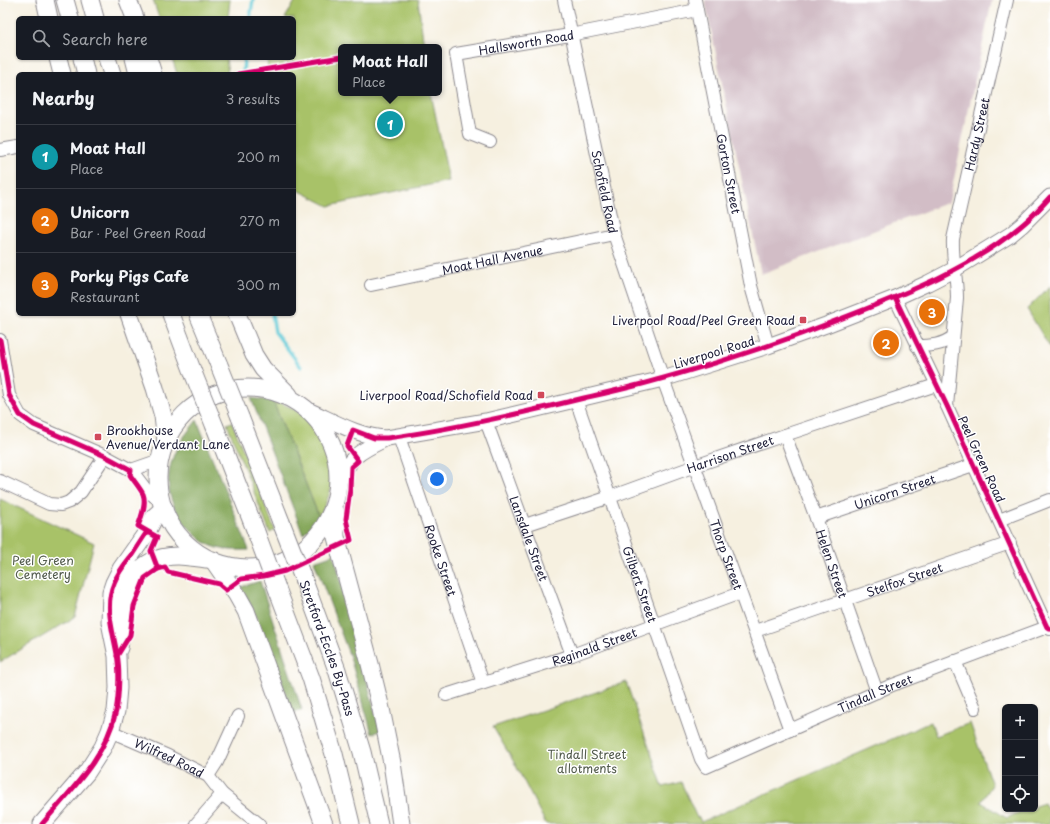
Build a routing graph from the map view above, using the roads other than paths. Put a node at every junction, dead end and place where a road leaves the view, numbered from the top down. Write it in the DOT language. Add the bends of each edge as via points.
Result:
graph roads {
  1 [pos="45,0"];
  2 [pos="65,0"];
  3 [pos="90,0"];
  4 [pos="120,0"];
  5 [pos="128,0"];
  6 [pos="564,0"];
  7 [pos="1007,0"];
  8 [pos="696,5"];
  9 [pos="49,16"];
  10 [pos="69,16"];
  11 [pos="94,16"];
  12 [pos="124,16"];
  13 [pos="133,16"];
  14 [pos="570,35"];
  15 [pos="58,60"];
  16 [pos="82,60"];
  17 [pos="108,60"];
  18 [pos="134,60"];
  19 [pos="149,60"];
  20 [pos="62,72"];
  21 [pos="86,72"];
  22 [pos="111,72"];
  23 [pos="138,72"];
  24 [pos="152,72"];
  25 [pos="490,142"];
  26 [pos="16,147"];
  27 [pos="0,150"];
  28 [pos="1050,197"];
  29 [pos="614,234"];
  30 [pos="955,269"];
  31 [pos="371,285"];
  32 [pos="895,298"];
  33 [pos="130,316"];
  34 [pos="172,316"];
  35 [pos="199,316"];
  36 [pos="206,316"];
  37 [pos="238,316"];
  38 [pos="953,337"];
  39 [pos="0,340"];
  40 [pos="768,346"];
  41 [pos="917,346"];
  42 [pos="219,365"];
  43 [pos="663,379"];
  44 [pos="936,385"];
  45 [pos="576,400"];
  46 [pos="303,406"];
  47 [pos="947,406"];
  48 [pos="486,421"];
  49 [pos="785,435"];
  50 [pos="393,438"];
  51 [pos="163,450"];
  52 [pos="105,456"];
  53 [pos="973,465"];
  54 [pos="695,466"];
  55 [pos="131,470"];
  56 [pos="0,481"];
  57 [pos="338,483"];
  58 [pos="610,497"];
  59 [pos="1050,500"];
  60 [pos="335,503"];
  61 [pos="163,505"];
  62 [pos="816,518"];
  63 [pos="999,520"];
  64 [pos="525,525"];
  65 [pos="1010,543"];
  66 [pos="212,560"];
  67 [pos="740,593"];
  68 [pos="845,600"];
  69 [pos="654,624"];
  70 [pos="1049,628"];
  71 [pos="755,631"];
  72 [pos="572,655"];
  73 [pos="117,656"];
  74 [pos="955,662"];
  75 [pos="483,683"];
  76 [pos="878,692"];
  77 [pos="446,695"];
  78 [pos="975,708"];
  79 [pos="238,716"];
  80 [pos="790,730"];
  81 [pos="110,731"];
  82 [pos="706,767"];
  83 [pos="208,776"];
  84 [pos="222,794"];
  85 [pos="42,824"];
  86 [pos="196,824"];
  87 [pos="259,824"];
  88 [pos="324,824"];
  89 [pos="351,824"];
  90 [pos="379,824"];
  91 [pos="401,824"];
  1 -- 9 [label="highway"];
  2 -- 10 [label="highway"];
  3 -- 11 [label="highway"];
  4 -- 12 [label="highway"];
  5 -- 13 [label="highway"];
  6 -- 14 [label="street, Schofield Road"];
  7 -- 30 [label="street, Hardy Street" via="953,239"];
  8 -- 14 [label="street, Hallsworth Road"];
  8 -- 40 [label="street, Gorton Street" via="751,286"];
  14 -- 25 [label="street, Hallsworth Road" via="456,54 470,134"];
  14 -- 29 [label="street, Schofield Road"];
  15 -- 20 [label="highway"];
  16 -- 21 [label="highway"];
  17 -- 22 [label="highway"];
  18 -- 23 [label="highway"];
  19 -- 24 [label="highway"];
  26 -- 27 [label="street"];
  28 -- 30 [label="main road, Liverpool Road" via="1010,235"];
  29 -- 31 [label="street, Moat Hall Avenue"];
  29 -- 43 [label="street, Schofield Road"];
  30 -- 32 [label="main road, Liverpool Road"];
  30 -- 38 [label="street, Peel Green Road" via="957,298"];
  32 -- 40 [label="main road, Liverpool Road"];
  32 -- 41 [label="street, Peel Green Road"];
  33 -- 51 [label="highway" via="163,416"];
  34 -- 89 [label="highway, Stretford-Eccles By-Pass, bridge" via="311,678 334,754"];
  35 -- 42 [label="highway"];
  36 -- 42 [label="highway"];
  37 -- 46 [label="highway" via="258,361 274,380"];
  38 -- 41 [label="street" via="935,345"];
  38 -- 47 [label="street, Peel Green Road"];
  39 -- 52 [label="street" via="9,395 20,415 34,425"];
  40 -- 43 [label="main road, Liverpool Road"];
  41 -- 44 [label="street, Peel Green Road"];
  42 -- 90 [label="highway, Stretford-Eccles By-Pass, bridge" via="337,670 362,752"];
  43 -- 45 [label="main road, Liverpool Road"];
  43 -- 54 [label="street, Thorp Street"];
  44 -- 47 [label="street, Peel Green Road"];
  44 -- 49 [label="street, Harrison Street"];
  45 -- 48 [label="main road, Liverpool Road"];
  45 -- 58 [label="street, Gilbert Street"];
  46 -- 50 [label="main road, Liverpool Road" via="374,438"];
  46 -- 51 [label="highway" via="267,390 244,388 222,392 202,401 184,415 171,432"];
  46 -- 57 [label="highway" via="324,429 332,444 337,461"];
  47 -- 53 [label="street, Peel Green Road"];
  48 -- 50 [label="main road, Liverpool Road"];
  48 -- 64 [label="street, Lansdale Street"];
  49 -- 54 [label="street, Harrison Street"];
  49 -- 62 [label="street, Helen Street"];
  50 -- 57 [label="main road, Liverpool Road" via="364,449 354,456"];
  50 -- 75 [label="street, Rooke Street"];
  51 -- 55 [label="street" via="154,462"];
  51 -- 61 [label="highway" via="158,472"];
  52 -- 55 [label="street"];
  52 -- 56 [label="street" via="81,492 61,505 49,504"];
  53 -- 62 [label="street, Unicorn Street"];
  53 -- 63 [label="street, Peel Green Road"];
  54 -- 58 [label="street, Harrison Street"];
  54 -- 67 [label="street, Thorp Street"];
  55 -- 61 [label="street" via="147,491"];
  57 -- 60 [label="highway"];
  58 -- 64 [label="street, Harrison Street"];
  58 -- 69 [label="street, Gilbert Street"];
  59 -- 63 [label="street"];
  60 -- 66 [label="highway" via="320,533 303,549 284,561 250,568"];
  60 -- 91 [label="highway" via="336,537 381,709"];
  61 -- 66 [label="highway" via="179,535 194,549"];
  61 -- 73 [label="highway" via="121,569 111,592 110,622"];
  62 -- 68 [label="street, Helen Street"];
  63 -- 65 [label="street, Peel Green Road"];
  64 -- 72 [label="street, Lansdale Street"];
  65 -- 68 [label="street, Stelfox Street"];
  65 -- 70 [label="street, Peel Green Road"];
  66 -- 73 [label="highway" via="171,556 154,560 139,571 129,585"];
  66 -- 88 [label="highway" via="246,611"];
  67 -- 69 [label="street, Reginald Street"];
  67 -- 71 [label="street, Thorp Street"];
  68 -- 71 [label="street, Stelfox Street"];
  68 -- 76 [label="street, Helen Street"];
  69 -- 72 [label="street, Reginald Street"];
  69 -- 82 [label="street, Gilbert Street"];
  70 -- 74 [label="street, Tindall Street"];
  71 -- 80 [label="street, Thorp Street"];
  72 -- 75 [label="street, Reginald Street"];
  73 -- 81 [label="highway" via="117,703"];
  74 -- 76 [label="street, Tindall Street"];
  74 -- 78 [label="street"];
  75 -- 77 [label="street, Reginald Street"];
  76 -- 80 [label="street, Tindall Street"];
  79 -- 83 [label="street"];
  80 -- 82 [label="street, Tindall Street"];
  81 -- 83 [label="street, Wilfred Road"];
  81 -- 85 [label="highway" via="87,772"];
  83 -- 84 [label="street, Wilfred Road"];
  84 -- 86 [label="street"];
  84 -- 87 [label="street, Wilfred Road"];
}
